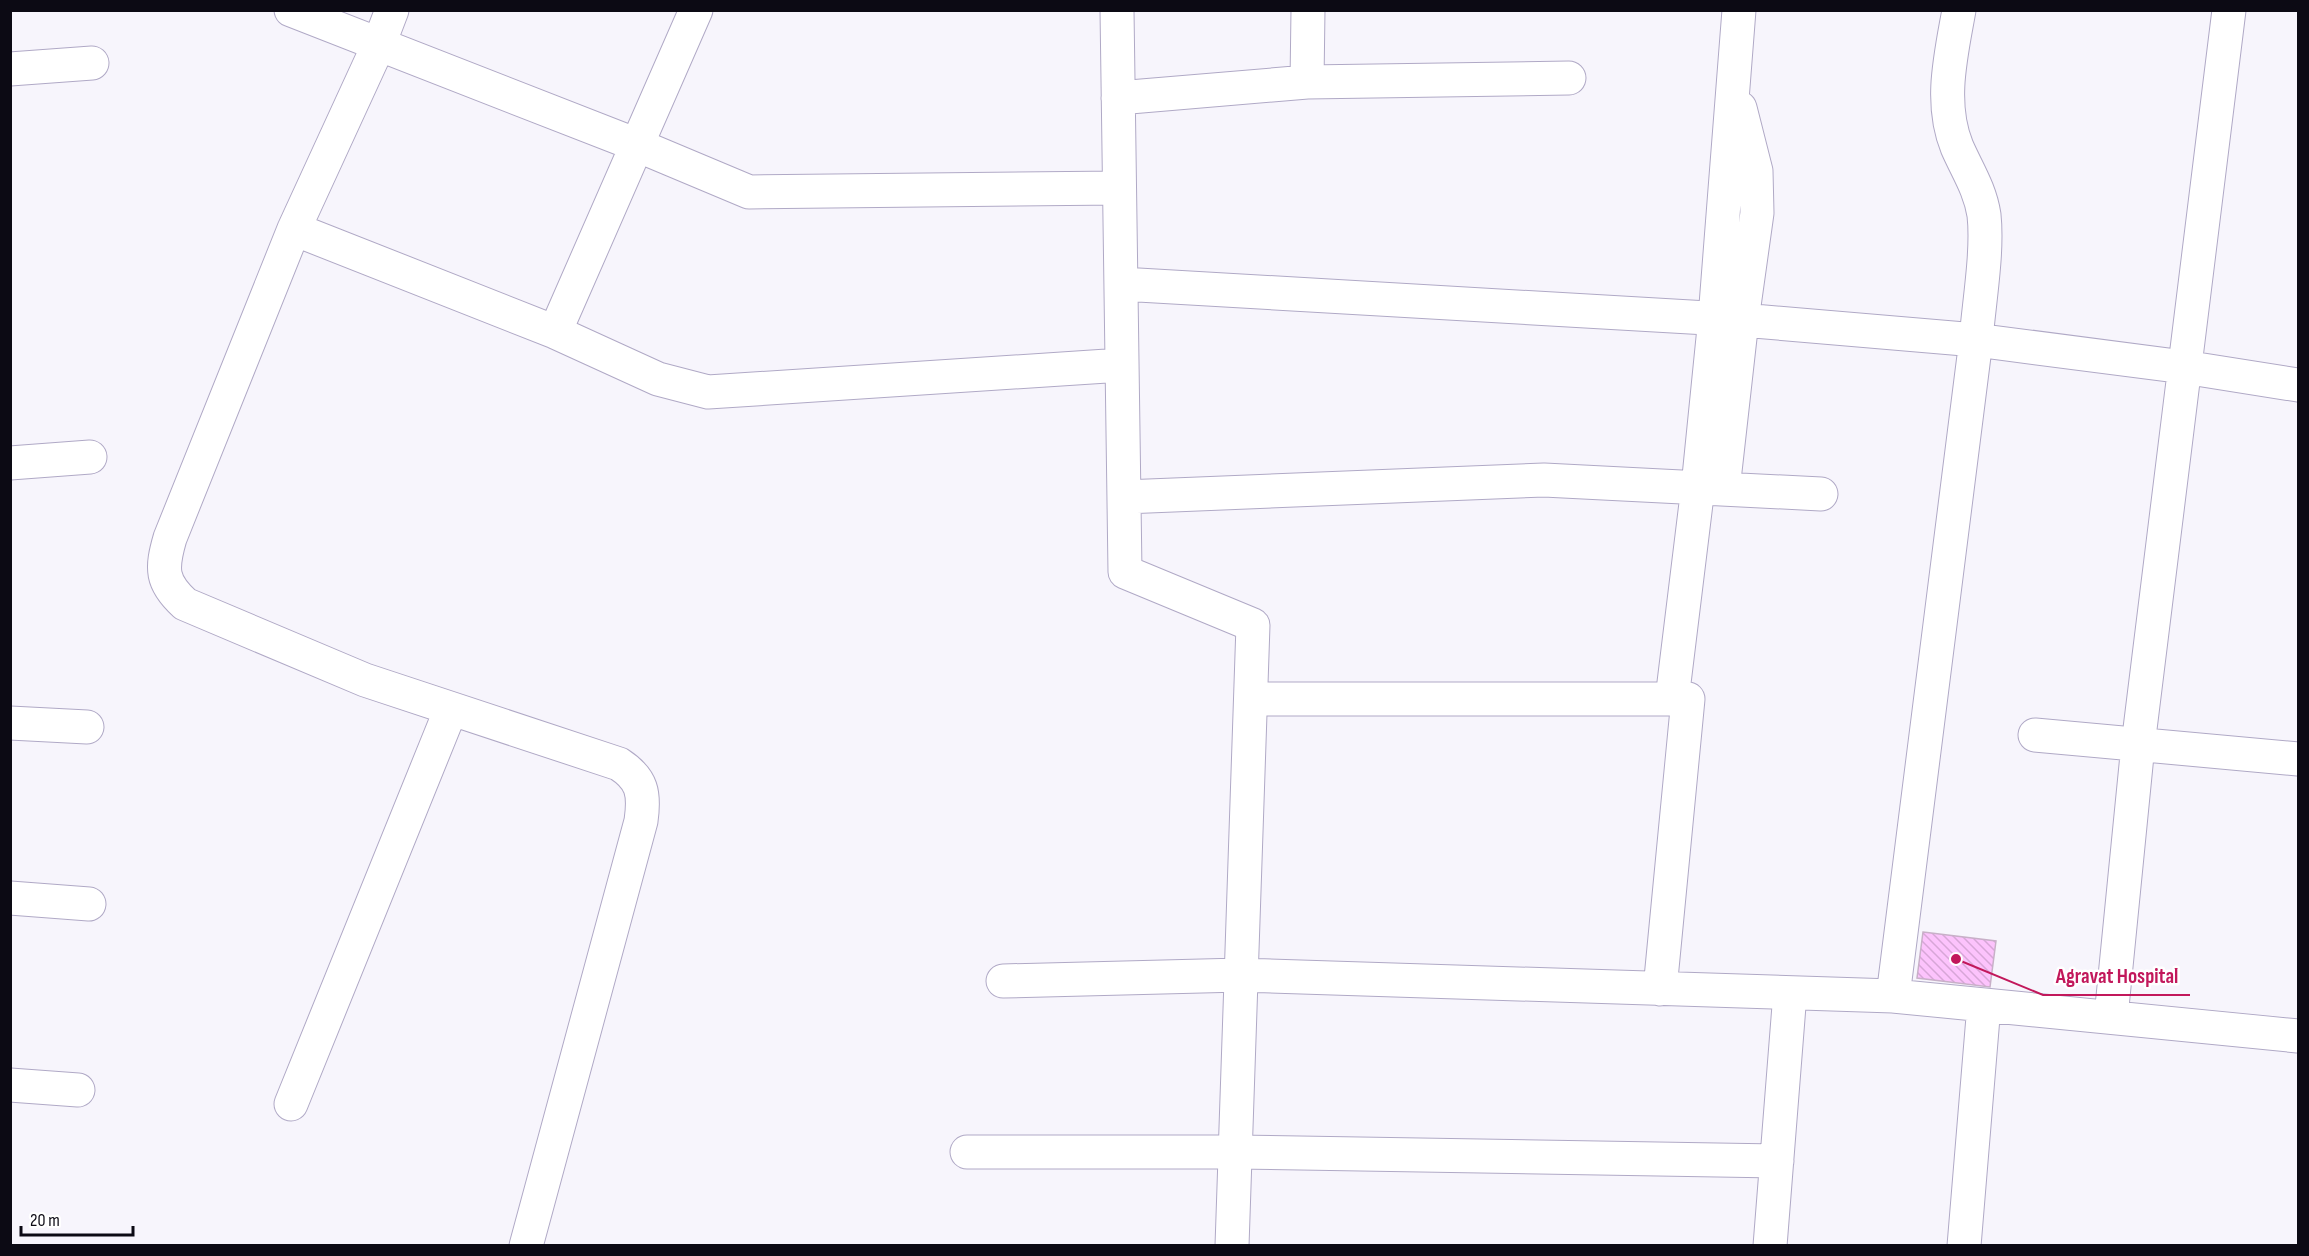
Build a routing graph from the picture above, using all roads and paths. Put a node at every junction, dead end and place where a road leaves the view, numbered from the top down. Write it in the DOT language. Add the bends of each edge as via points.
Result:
graph roads {
  1 [pos="291,10"];
  2 [pos="392,10"];
  3 [pos="696,10"];
  4 [pos="1117,10"];
  5 [pos="1308,10"];
  6 [pos="1741,10"];
  7 [pos="1959,10"];
  8 [pos="2229,10"];
  9 [pos="379,44"];
  10 [pos="92,63"];
  11 [pos="10,69"];
  12 [pos="1569,78"];
  13 [pos="1307,82"];
  14 [pos="1118,98"];
  15 [pos="637,145"];
  16 [pos="1119,188"];
  17 [pos="294,229"];
  18 [pos="1121,284"];
  19 [pos="1729,319"];
  20 [pos="555,332"];
  21 [pos="1976,340"];
  22 [pos="1122,365"];
  23 [pos="2184,367"];
  24 [pos="2298,385"];
  25 [pos="90,457"];
  26 [pos="10,464"];
  27 [pos="1711,488"];
  28 [pos="1821,494"];
  29 [pos="1124,497"];
  30 [pos="1251,699"];
  31 [pos="1672,699"];
  32 [pos="451,709"];
  33 [pos="10,723"];
  34 [pos="87,727"];
  35 [pos="2035,735"];
  36 [pos="2138,745"];
  37 [pos="2298,759"];
  38 [pos="10,898"];
  39 [pos="89,904"];
  40 [pos="1241,975"];
  41 [pos="1003,981"];
  42 [pos="1660,989"];
  43 [pos="1790,993"];
  44 [pos="1893,996"];
  45 [pos="1984,1005"];
  46 [pos="2111,1017"];
  47 [pos="2298,1036"];
  48 [pos="10,1085"];
  49 [pos="78,1090"];
  50 [pos="291,1104"];
  51 [pos="967,1152"];
  52 [pos="1235,1152"];
  53 [pos="1777,1161"];
  54 [pos="526,1245"];
  55 [pos="1232,1245"];
  56 [pos="1770,1245"];
  57 [pos="1965,1245"];
  1 -- 9 [label="street"];
  2 -- 9 [label="street"];
  3 -- 15 [label="street"];
  4 -- 14 [label="street"];
  5 -- 13 [label="street"];
  6 -- 19 [label="street" via="1738,89 1756,171 1757,213"];
  7 -- 21 [label="street" via="1948,111 1957,147 1978,189 1984,215"];
  8 -- 23 [label="street"];
  9 -- 15 [label="street"];
  9 -- 17 [label="street"];
  10 -- 11 [label="street"];
  12 -- 13 [label="street"];
  13 -- 14 [label="street"];
  14 -- 16 [label="street"];
  15 -- 16 [label="street" via="749,192"];
  15 -- 20 [label="street"];
  16 -- 18 [label="street"];
  17 -- 20 [label="street"];
  17 -- 32 [label="street" via="170,538 164,561 165,577 185,604 365,680"];
  18 -- 19 [label="street"];
  18 -- 22 [label="street"];
  19 -- 21 [label="street"];
  19 -- 27 [label="street"];
  20 -- 22 [label="street" via="658,379 708,392"];
  21 -- 23 [label="street"];
  21 -- 44 [label="street"];
  22 -- 29 [label="street"];
  23 -- 24 [label="street"];
  23 -- 36 [label="street"];
  25 -- 26 [label="street"];
  27 -- 28 [label="street"];
  27 -- 29 [label="street" via="1544,480"];
  27 -- 31 [label="street"];
  29 -- 30 [label="street" via="1125,572 1253,625"];
  30 -- 31 [label="street"];
  30 -- 40 [label="street"];
  31 -- 42 [label="street" via="1688,699"];
  32 -- 50 [label="street"];
  32 -- 54 [label="street" via="619,764 638,781 642,794 641,820"];
  33 -- 34 [label="street"];
  35 -- 36 [label="street"];
  36 -- 37 [label="street"];
  36 -- 46 [label="street"];
  38 -- 39 [label="street"];
  40 -- 41 [label="street"];
  40 -- 42 [label="street"];
  40 -- 52 [label="street"];
  42 -- 43 [label="street"];
  43 -- 44 [label="street"];
  43 -- 53 [label="street"];
  44 -- 45 [label="street"];
  45 -- 46 [label="street"];
  45 -- 57 [label="street"];
  46 -- 47 [label="street"];
  48 -- 49 [label="street"];
  51 -- 52 [label="street"];
  52 -- 53 [label="street"];
  52 -- 55 [label="street"];
  53 -- 56 [label="street"];
}
